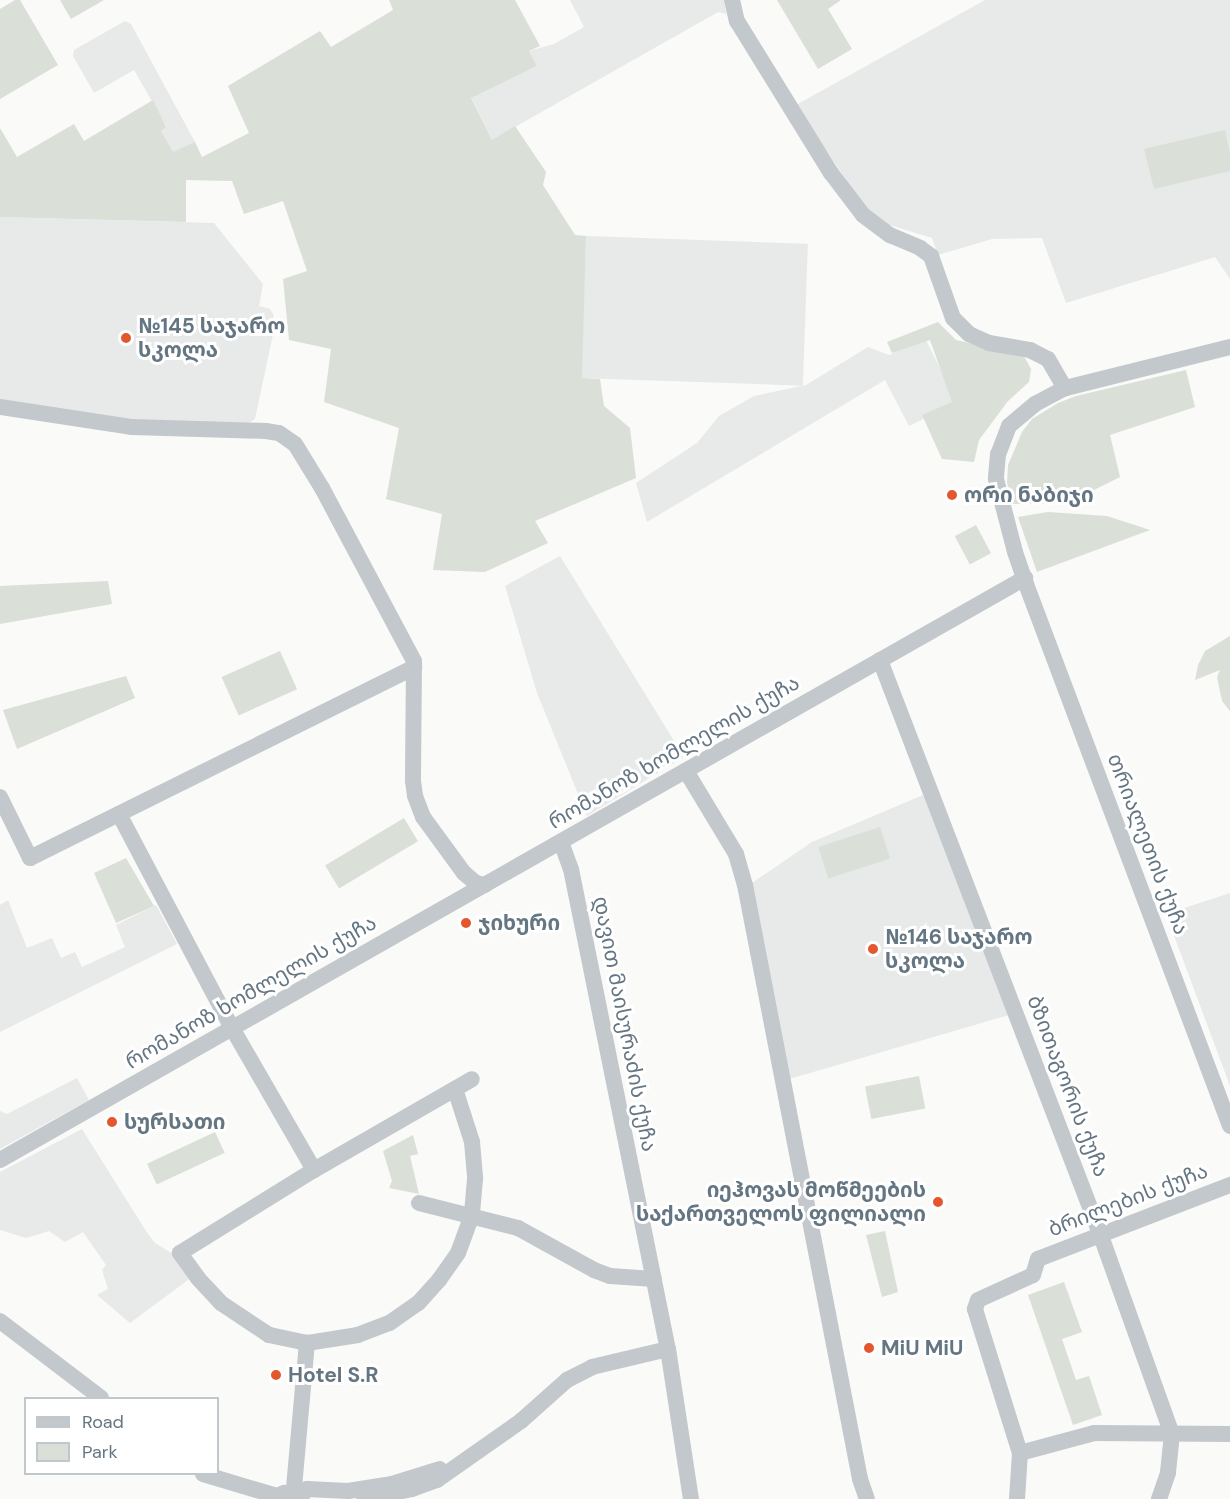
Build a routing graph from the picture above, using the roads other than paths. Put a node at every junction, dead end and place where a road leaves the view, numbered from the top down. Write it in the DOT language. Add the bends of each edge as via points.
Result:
graph roads {
  1 [pos="732,0"];
  2 [pos="1230,347"];
  3 [pos="1065,388"];
  4 [pos="0,407"];
  5 [pos="1024,578"];
  6 [pos="880,660"];
  7 [pos="414,667"];
  8 [pos="686,771"];
  9 [pos="0,797"];
  10 [pos="119,814"];
  11 [pos="561,842"];
  12 [pos="485,885"];
  13 [pos="232,1028"];
  14 [pos="472,1079"];
  15 [pos="455,1089"];
  16 [pos="1230,1126"];
  17 [pos="0,1160"];
  18 [pos="314,1170"];
  19 [pos="1230,1185"];
  20 [pos="419,1203"];
  21 [pos="472,1215"];
  22 [pos="1101,1236"];
  23 [pos="654,1280"];
  24 [pos="0,1321"];
  25 [pos="0,1330"];
  26 [pos="307,1343"];
  27 [pos="668,1349"];
  28 [pos="89,1397"];
  29 [pos="100,1397"];
  30 [pos="1172,1434"];
  31 [pos="1230,1434"];
  32 [pos="1020,1453"];
  33 [pos="456,1467"];
  34 [pos="219,1470"];
  35 [pos="209,1475"];
  36 [pos="296,1496"];
  37 [pos="364,1499"];
  38 [pos="691,1499"];
  39 [pos="867,1499"];
  40 [pos="1017,1499"];
  41 [pos="1159,1499"];
  1 -- 3 [label="street" via="743,31 831,173 863,215 890,235 931,256 953,318 969,334 989,343 1030,350 1048,359"];
  2 -- 3 [label="street"];
  3 -- 5 [label="street" via="1035,404 1009,426 999,454 996,479"];
  4 -- 7 [label="street" via="132,427 266,431 290,440 327,498 412,654"];
  5 -- 6 [label="street, რომანოზ ხომლელის ქუჩა"];
  5 -- 16 [label="street, თრიალეთის ქუჩა"];
  6 -- 8 [label="street, რომანოზ ხომლელის ქუჩა"];
  6 -- 22 [label="street, ბზითაგორის ქუჩა"];
  7 -- 10 [label="street"];
  7 -- 12 [label="street" via="415,796 437,840 464,873"];
  8 -- 11 [label="street, რომანოზ ხომლელის ქუჩა"];
  8 -- 39 [label="street" via="736,854 745,885"];
  9 -- 10 [label="street" via="30,858"];
  10 -- 13 [label="street"];
  11 -- 12 [label="street, რომანოზ ხომლელის ქუჩა"];
  11 -- 23 [label="street, დავით მაისურაძის ქუჩა" via="571,869"];
  12 -- 13 [label="street, რომანოზ ხომლელის ქუჩა"];
  13 -- 17 [label="street, რომანოზ ხომლელის ქუჩა"];
  13 -- 18 [label="street"];
  14 -- 15 [label="street"];
  15 -- 18 [label="street"];
  15 -- 21 [label="street" via="472,1142"];
  18 -- 26 [label="street" via="180,1253 221,1303 242,1319 269,1335"];
  19 -- 22 [label="street, ბრილების ქუჩა"];
  20 -- 21 [label="street"];
  21 -- 23 [label="street" via="518,1228 610,1276"];
  21 -- 26 [label="street" via="458,1253 418,1303 389,1323 358,1335"];
  22 -- 30 [label="street, ბზითაგორის ქუჩა"];
  22 -- 32 [label="street, ბრილების ქუჩა" via="1038,1259 1033,1275 978,1300 975,1309"];
  23 -- 27 [label="street, დავით მაისურაძის ქუჩა"];
  24 -- 29 [label="street"];
  25 -- 28 [label="street"];
  26 -- 36 [label="street"];
  27 -- 33 [label="street" via="592,1367 567,1380 521,1421"];
  27 -- 38 [label="street, დავით მაისურაძის ქუჩა"];
  30 -- 31 [label="street"];
  30 -- 32 [label="street" via="1094,1434"];
  30 -- 41 [label="street, ბზითაგორის ქუჩა" via="1168,1473"];
  32 -- 40 [label="street, ბრილების ქუჩა"];
  33 -- 36 [label="street" via="433,1469 381,1486 348,1491 307,1490"];
  33 -- 37 [label="street" via="412,1490"];
  34 -- 36 [label="street"];
  35 -- 36 [label="street" via="277,1496"];
}
